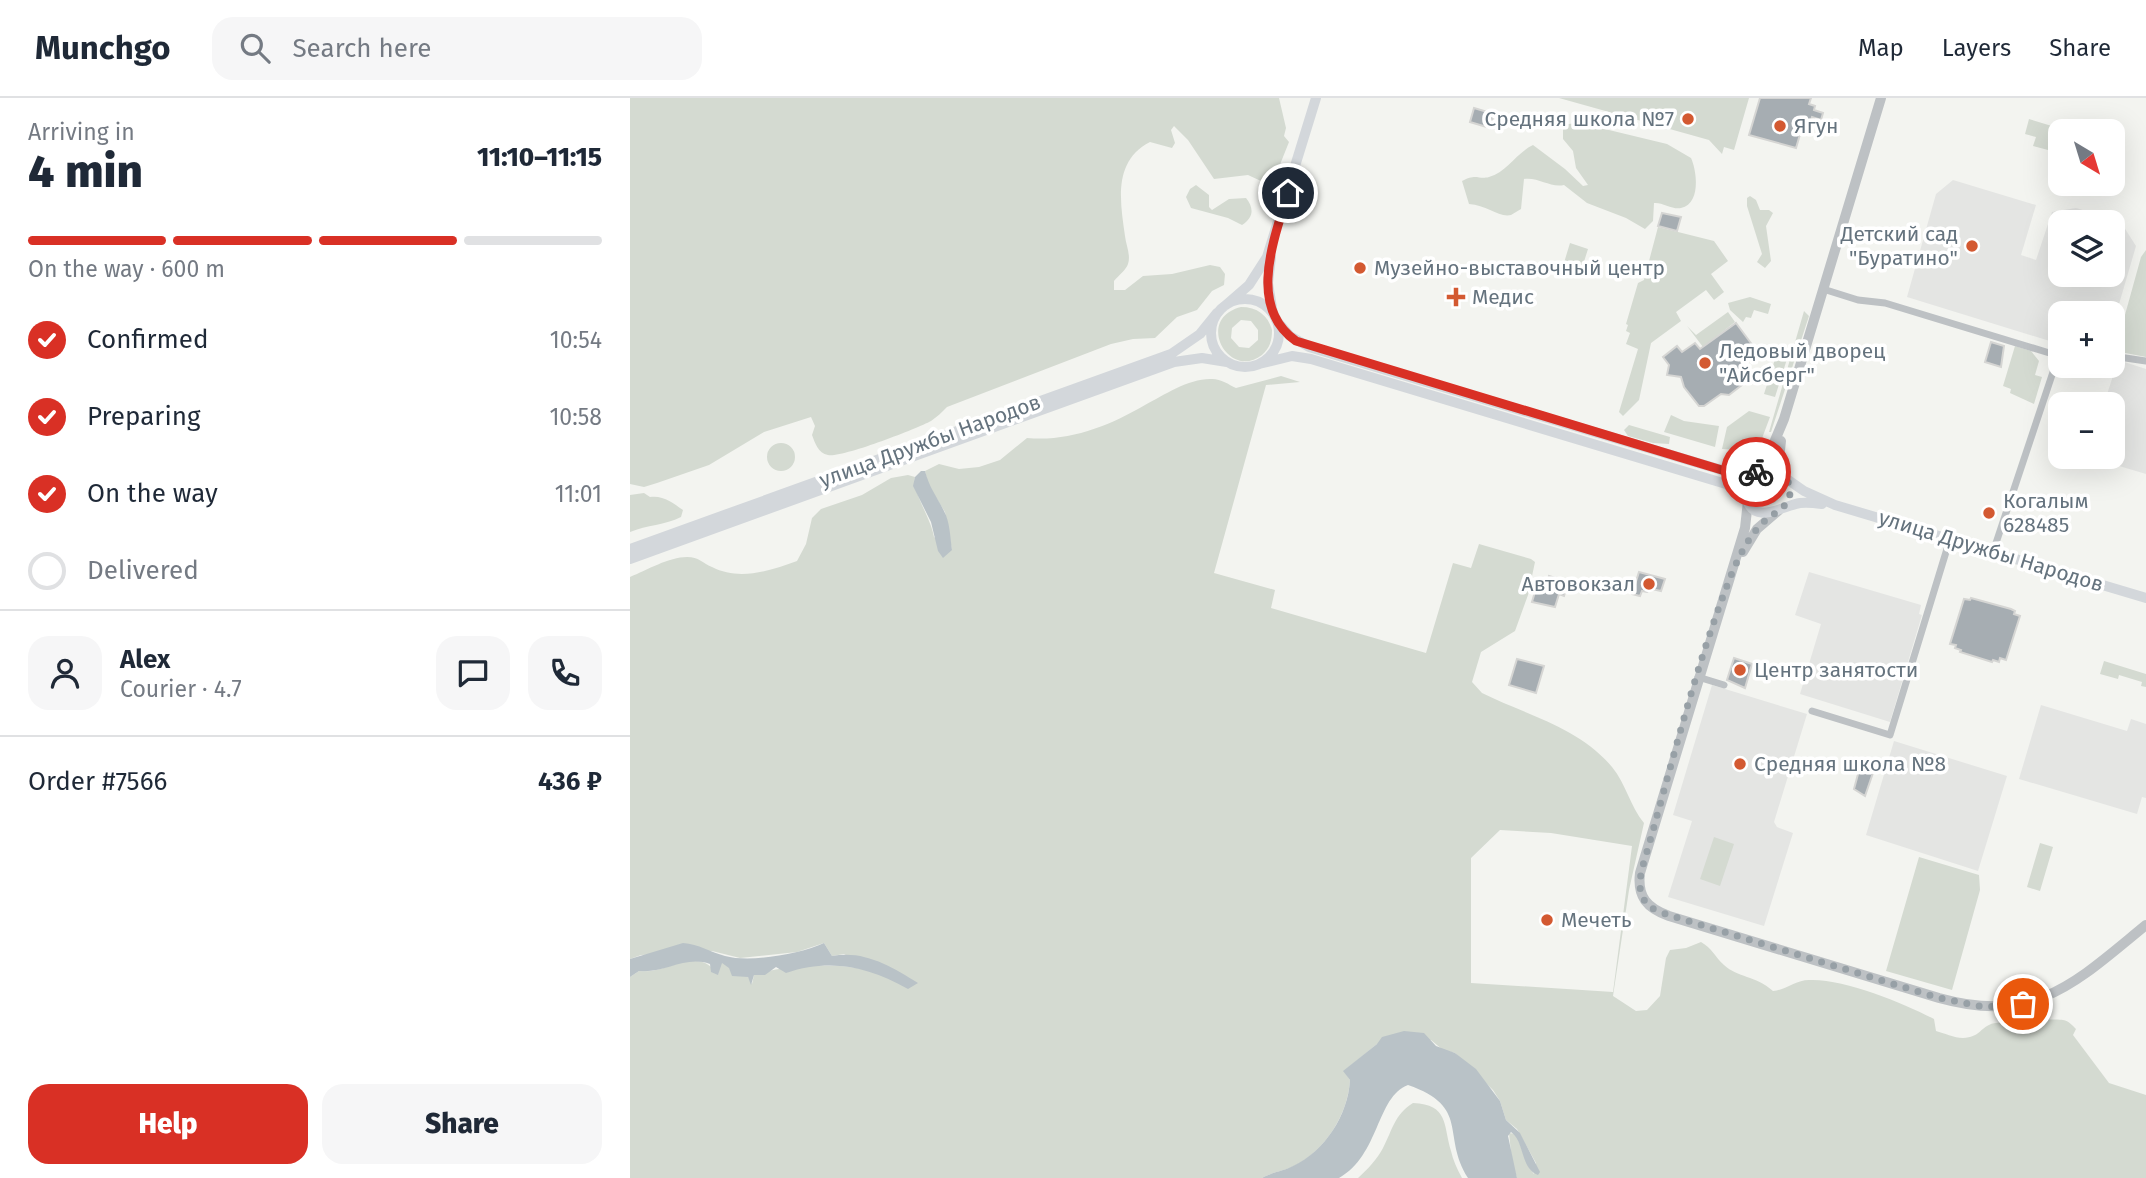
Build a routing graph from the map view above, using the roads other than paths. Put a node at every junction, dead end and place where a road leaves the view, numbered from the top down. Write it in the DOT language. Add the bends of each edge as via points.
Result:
graph roads {
  1 [pos="1316,98"];
  2 [pos="1881,98"];
  3 [pos="1274,239"];
  4 [pos="1823,289"];
  5 [pos="1221,309"];
  6 [pos="1275,318"];
  7 [pos="2048,350"];
  8 [pos="2125,358"];
  9 [pos="2146,361"];
  10 [pos="1227,362"];
  11 [pos="1259,364"];
  12 [pos="2050,378"];
  13 [pos="1784,419"];
  14 [pos="1755,472"];
  15 [pos="1785,477"];
  16 [pos="1747,500"];
  17 [pos="1835,505"];
  18 [pos="1779,510"];
  19 [pos="1950,539"];
  20 [pos="630,549"];
  21 [pos="1993,552"];
  22 [pos="630,558"];
  23 [pos="1733,571"];
  24 [pos="2146,598"];
  25 [pos="1698,677"];
  26 [pos="1724,684"];
  27 [pos="1812,712"];
  28 [pos="2146,925"];
  1 -- 3 [label="main road"];
  2 -- 4 [label="street"];
  3 -- 5 [label="main road, улица Дружбы Народов" via="1254,279"];
  3 -- 6 [label="main road" via="1268,283"];
  4 -- 7 [label="street"];
  4 -- 13 [label="street"];
  5 -- 6 [label="main road" via="1236,300 1251,300 1265,305"];
  5 -- 10 [label="main road" via="1212,323 1211,338 1216,352"];
  5 -- 20 [label="main road, улица Дружбы Народов" via="1200,334 1171,354"];
  6 -- 11 [label="main road" via="1279,331 1276,345"];
  6 -- 14 [label="main road" via="1290,336 1309,346 1735,474"];
  8 -- 9 [label="street"];
  10 -- 11 [label="main road" via="1241,367"];
  10 -- 22 [label="main road, улица Дружбы Народов" via="1202,358 1174,362"];
  11 -- 16 [label="main road" via="1292,356 1311,359 1726,484"];
  12 -- 21 [label="street"];
  13 -- 14 [label="street" via="1768,457"];
  13 -- 15 [label="street" via="1778,454"];
  14 -- 15 [label="main road" via="1770,469"];
  14 -- 16 [label="main road" via="1746,485"];
  15 -- 17 [label="main road" via="1804,492"];
  15 -- 18 [label="main road" via="1790,493"];
  16 -- 18 [label="main road" via="1761,512"];
  16 -- 23 [label="street" via="1747,521"];
  17 -- 18 [label="main road" via="1801,503"];
  17 -- 19 [label="main road, улица Дружбы Народов"];
  18 -- 23 [label="street" via="1752,534"];
  19 -- 21 [label="main road, улица Дружбы Народов"];
  19 -- 27 [label="street" via="1890,735"];
  21 -- 24 [label="main road, улица Дружбы Народов"];
  23 -- 25 [label="street"];
  25 -- 26 [label="street"];
  25 -- 28 [label="street" via="1640,873 1640,894 1648,906 1939,998 1984,1007 2023,1004 2057,992"];
}
